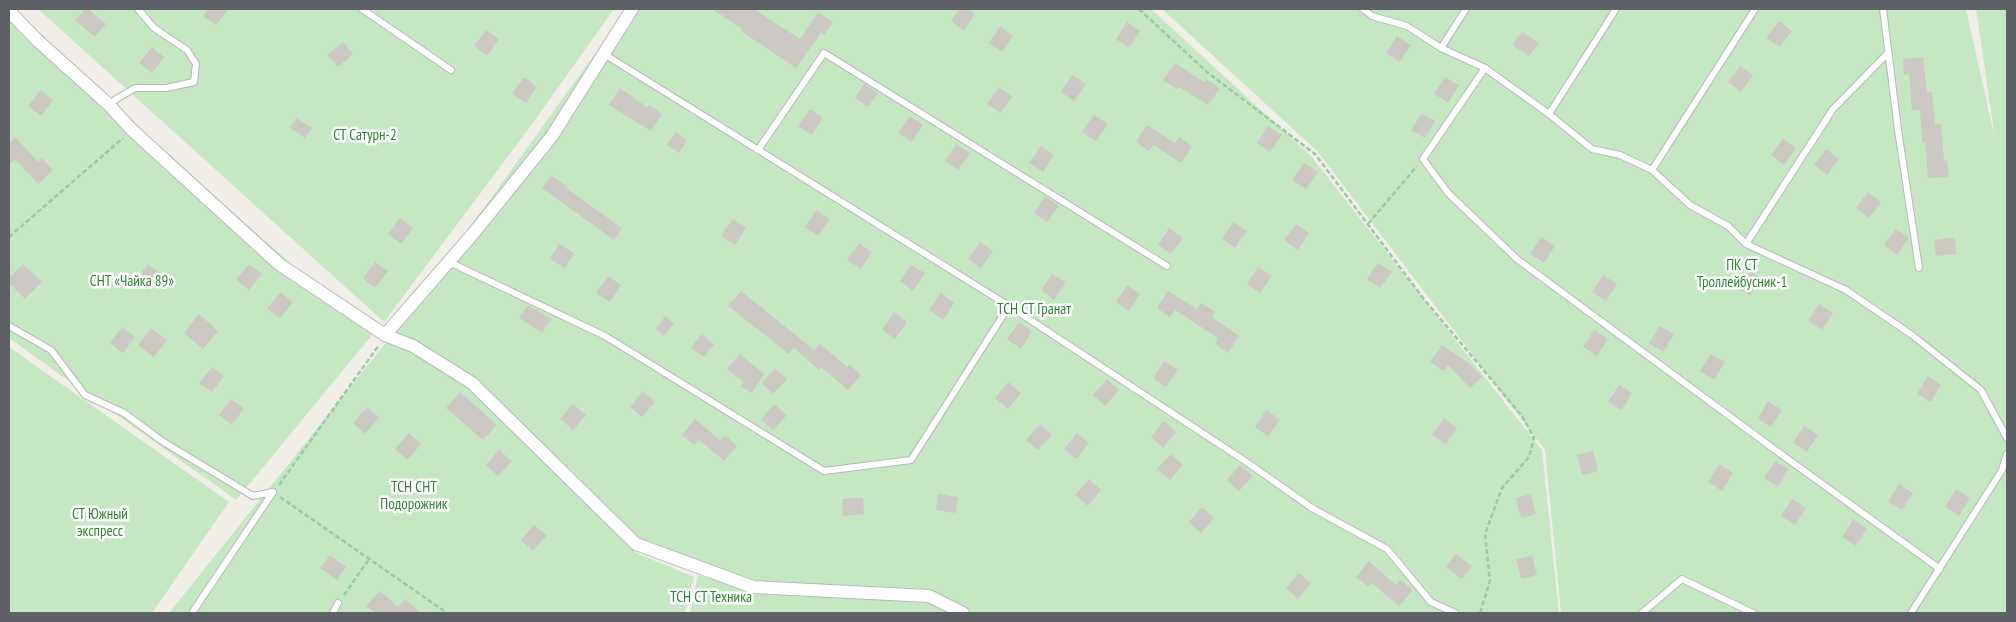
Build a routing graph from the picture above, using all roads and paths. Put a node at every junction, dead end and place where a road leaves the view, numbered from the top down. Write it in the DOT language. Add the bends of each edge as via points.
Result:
graph roads {
  1 [pos="138,9"];
  2 [pos="362,9"];
  3 [pos="632,9"];
  4 [pos="1139,9"];
  5 [pos="1363,9"];
  6 [pos="1466,9"];
  7 [pos="1616,9"];
  8 [pos="1755,9"];
  9 [pos="1883,9"];
  10 [pos="9,12"];
  11 [pos="1441,48"];
  12 [pos="1888,53"];
  13 [pos="604,54"];
  14 [pos="1485,68"];
  15 [pos="451,70"];
  16 [pos="108,104"];
  17 [pos="1549,114"];
  18 [pos="132,130"];
  19 [pos="758,150"];
  20 [pos="1423,159"];
  21 [pos="1652,170"];
  22 [pos="1368,224"];
  23 [pos="9,236"];
  24 [pos="1746,244"];
  25 [pos="449,262"];
  26 [pos="1167,266"];
  27 [pos="1920,268"];
  28 [pos="1009,306"];
  29 [pos="9,326"];
  30 [pos="385,335"];
  31 [pos="2007,438"];
  32 [pos="2007,454"];
  33 [pos="273,492"];
  34 [pos="370,559"];
  35 [pos="1940,569"];
  36 [pos="338,604"];
  37 [pos="192,613"];
  38 [pos="333,613"];
  39 [pos="447,613"];
  40 [pos="963,613"];
  41 [pos="1455,613"];
  42 [pos="1480,613"];
  43 [pos="1642,613"];
  44 [pos="1753,613"];
  45 [pos="1911,613"];
  1 -- 16 [label="lane" via="154,28 187,50 196,64 194,82 166,88 135,88"];
  2 -- 15 [label="lane"];
  3 -- 13 [label="street"];
  4 -- 22 [label="path" via="1207,72 1315,154"];
  5 -- 11 [label="lane" via="1372,16 1407,26"];
  6 -- 11 [label="lane"];
  7 -- 17 [label="lane"];
  8 -- 21 [label="lane"];
  9 -- 12 [label="lane"];
  10 -- 16 [label="street"];
  11 -- 14 [label="lane"];
  12 -- 24 [label="lane" via="1833,109"];
  12 -- 27 [label="lane"];
  13 -- 19 [label="lane"];
  13 -- 25 [label="street" via="552,136"];
  14 -- 17 [label="lane"];
  14 -- 20 [label="lane"];
  16 -- 18 [label="street"];
  17 -- 21 [label="lane" via="1592,149 1620,155"];
  18 -- 23 [label="path"];
  18 -- 30 [label="street" via="279,264"];
  19 -- 26 [label="lane" via="824,53"];
  19 -- 28 [label="lane"];
  20 -- 22 [label="path"];
  20 -- 35 [label="lane" via="1448,193 1517,259"];
  21 -- 24 [label="lane" via="1690,205 1728,226"];
  22 -- 42 [label="path" via="1423,298 1522,416 1534,438 1529,457 1502,488 1485,534 1490,581"];
  24 -- 31 [label="lane" via="1846,290 1912,335 1981,390"];
  25 -- 28 [label="lane" via="605,336 824,471 911,460"];
  25 -- 30 [label="street"];
  28 -- 41 [label="lane" via="1312,508 1387,549 1431,602"];
  29 -- 33 [label="lane" via="51,350 84,395 124,413 162,442 253,496"];
  30 -- 33 [label="path"];
  30 -- 40 [label="street" via="413,346 472,383 636,544 753,587 929,596"];
  32 -- 35 [label="lane" via="2002,470"];
  33 -- 34 [label="path"];
  33 -- 37 [label="lane"];
  34 -- 36 [label="path"];
  34 -- 39 [label="path"];
  35 -- 45 [label="lane"];
  36 -- 38 [label="lane"];
  43 -- 44 [label="lane" via="1682,579"];
}
